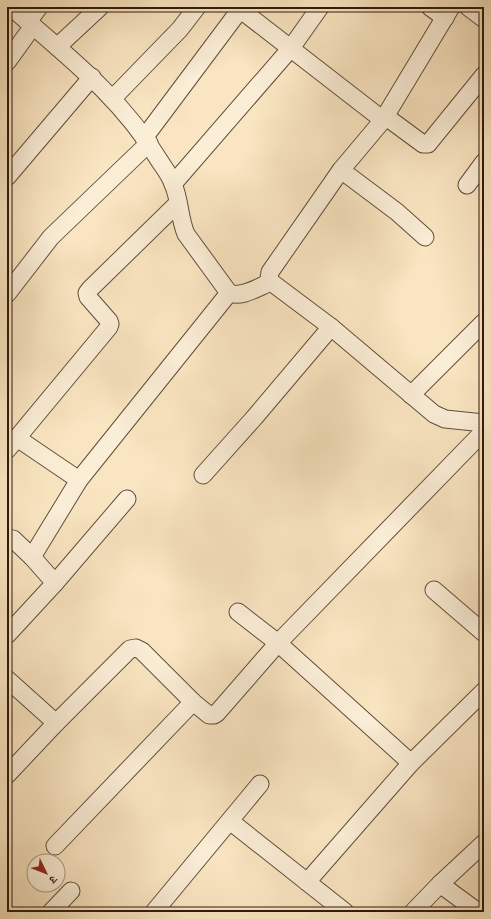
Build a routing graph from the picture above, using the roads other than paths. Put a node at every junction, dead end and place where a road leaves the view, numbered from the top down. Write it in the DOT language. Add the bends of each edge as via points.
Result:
graph roads {
  1 [pos="11,7"];
  2 [pos="38,7"];
  3 [pos="100,7"];
  4 [pos="196,7"];
  5 [pos="320,7"];
  6 [pos="430,7"];
  7 [pos="468,7"];
  8 [pos="242,8"];
  9 [pos="448,12"];
  10 [pos="484,19"];
  11 [pos="31,24"];
  12 [pos="57,47"];
  13 [pos="291,48"];
  14 [pos="7,62"];
  15 [pos="484,75"];
  16 [pos="92,77"];
  17 [pos="113,98"];
  18 [pos="384,118"];
  19 [pos="147,141"];
  20 [pos="484,162"];
  21 [pos="341,170"];
  22 [pos="7,178"];
  23 [pos="174,184"];
  24 [pos="466,185"];
  25 [pos="178,203"];
  26 [pos="425,237"];
  27 [pos="271,282"];
  28 [pos="228,292"];
  29 [pos="7,294"];
  30 [pos="484,322"];
  31 [pos="331,327"];
  32 [pos="411,395"];
  33 [pos="484,423"];
  34 [pos="484,430"];
  35 [pos="12,444"];
  36 [pos="203,475"];
  37 [pos="79,480"];
  38 [pos="127,499"];
  39 [pos="7,538"];
  40 [pos="32,557"];
  41 [pos="55,583"];
  42 [pos="434,590"];
  43 [pos="238,612"];
  44 [pos="484,633"];
  45 [pos="7,635"];
  46 [pos="278,643"];
  47 [pos="7,679"];
  48 [pos="484,691"];
  49 [pos="193,702"];
  50 [pos="56,723"];
  51 [pos="411,762"];
  52 [pos="7,775"];
  53 [pos="260,784"];
  54 [pos="230,820"];
  55 [pos="484,843"];
  56 [pos="55,846"];
  57 [pos="307,882"];
  58 [pos="440,884"];
  59 [pos="71,891"];
  60 [pos="51,912"];
  61 [pos="154,912"];
  62 [pos="345,912"];
  63 [pos="413,912"];
  64 [pos="478,912"];
  1 -- 11 [label="street"];
  2 -- 11 [label="street"];
  3 -- 12 [label="street"];
  4 -- 17 [label="street" via="180,30"];
  5 -- 13 [label="street"];
  6 -- 9 [label="street"];
  7 -- 10 [label="street"];
  8 -- 13 [label="street"];
  8 -- 19 [label="street"];
  9 -- 18 [label="street"];
  11 -- 12 [label="street"];
  11 -- 14 [label="street"];
  12 -- 16 [label="street"];
  13 -- 18 [label="street"];
  13 -- 23 [label="street"];
  15 -- 18 [label="street" via="428,144 423,144"];
  16 -- 17 [label="street"];
  16 -- 22 [label="street"];
  17 -- 19 [label="street"];
  18 -- 21 [label="street"];
  19 -- 23 [label="street"];
  19 -- 29 [label="street" via="51,237"];
  20 -- 24 [label="street"];
  21 -- 26 [label="street"];
  21 -- 27 [label="street" via="270,272"];
  23 -- 25 [label="street"];
  25 -- 28 [label="street" via="186,234"];
  25 -- 35 [label="street" via="90,289 88,297 109,321 109,327"];
  27 -- 28 [label="street" via="241,294"];
  27 -- 31 [label="street"];
  28 -- 37 [label="street"];
  30 -- 32 [label="street"];
  31 -- 32 [label="street"];
  31 -- 36 [label="street"];
  32 -- 33 [label="street" via="434,414 445,419"];
  34 -- 46 [label="street"];
  35 -- 37 [label="street"];
  37 -- 40 [label="street"];
  38 -- 41 [label="street"];
  39 -- 40 [label="street" via="13,539"];
  40 -- 41 [label="street"];
  41 -- 45 [label="street"];
  42 -- 44 [label="street"];
  43 -- 46 [label="street"];
  46 -- 49 [label="street" via="217,713 209,715"];
  46 -- 51 [label="street"];
  47 -- 50 [label="street"];
  48 -- 51 [label="street"];
  49 -- 50 [label="street" via="142,651 133,648"];
  49 -- 56 [label="street"];
  50 -- 52 [label="street"];
  51 -- 57 [label="street"];
  53 -- 54 [label="street"];
  54 -- 57 [label="street"];
  54 -- 61 [label="street"];
  55 -- 58 [label="street"];
  57 -- 62 [label="street"];
  58 -- 63 [label="street"];
  58 -- 64 [label="street"];
  59 -- 60 [label="street"];
}
